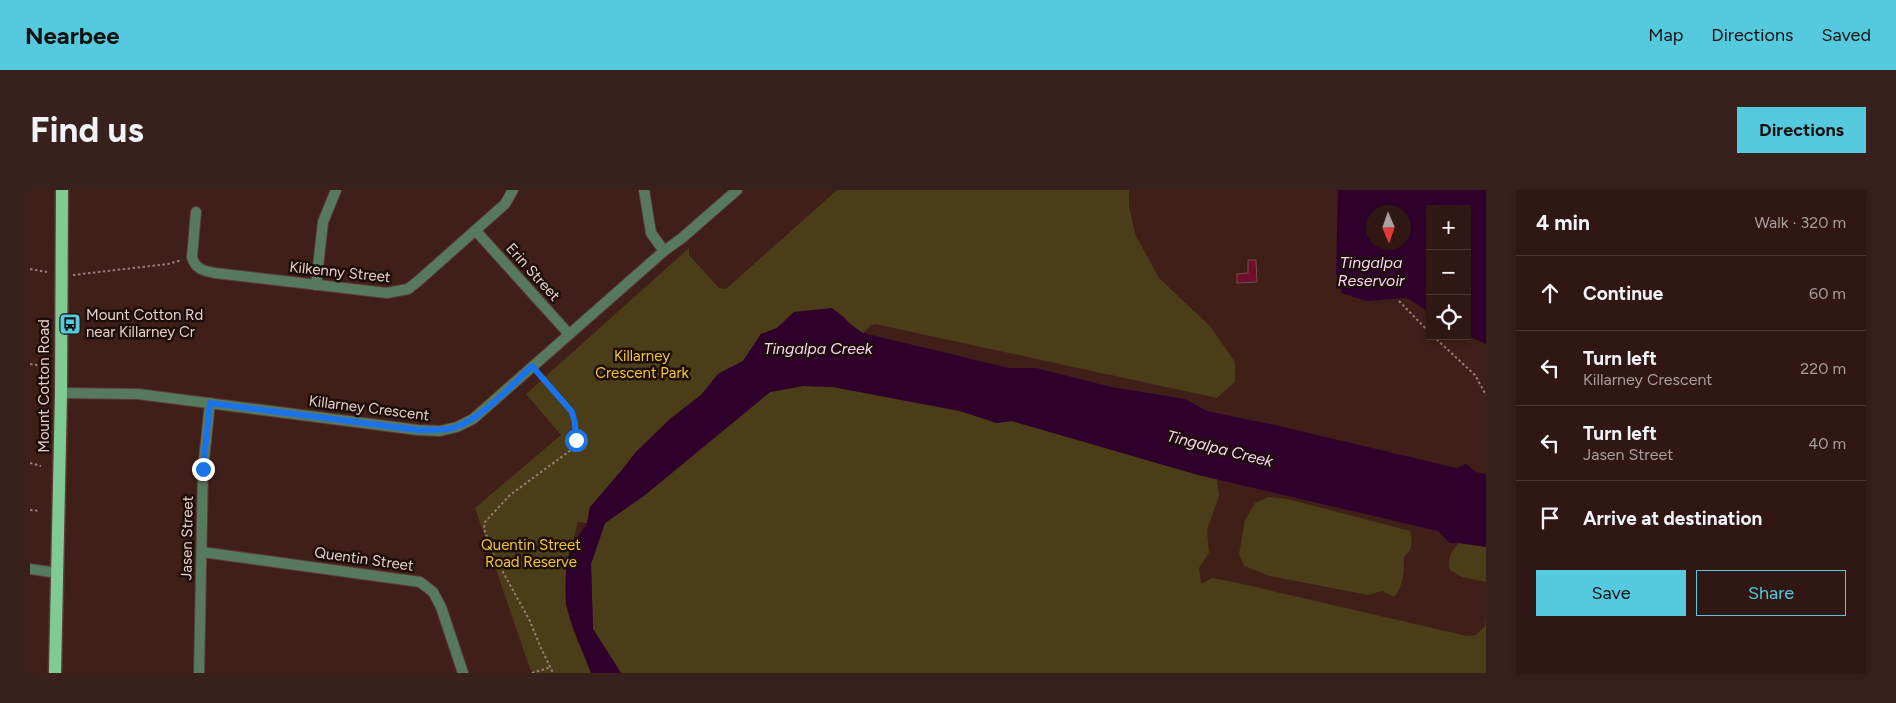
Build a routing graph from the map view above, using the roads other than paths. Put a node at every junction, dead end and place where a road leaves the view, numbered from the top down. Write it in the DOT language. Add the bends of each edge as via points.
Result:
graph roads {
  1 [pos="62,190"];
  2 [pos="336,190"];
  3 [pos="513,190"];
  4 [pos="644,190"];
  5 [pos="737,190"];
  6 [pos="196,212"];
  7 [pos="476,231"];
  8 [pos="664,251"];
  9 [pos="316,285"];
  10 [pos="568,334"];
  11 [pos="61,393"];
  12 [pos="210,403"];
  13 [pos="202,552"];
  14 [pos="30,569"];
  15 [pos="58,573"];
  16 [pos="55,673"];
  17 [pos="199,673"];
  18 [pos="463,673"];
  1 -- 11 [label="main road, Mount Cotton Road"];
  2 -- 9 [label="street" via="323,222"];
  3 -- 7 [label="street, Kilkenny Street" via="505,204"];
  4 -- 8 [label="street" via="651,233"];
  5 -- 8 [label="street, Killarney Crescent"];
  6 -- 9 [label="street, Kilkenny Street" via="192,257 193,263 201,270"];
  7 -- 9 [label="street, Kilkenny Street" via="417,282 397,292"];
  7 -- 10 [label="street, Erin Street"];
  8 -- 10 [label="street, Killarney Crescent"];
  10 -- 12 [label="street, Killarney Crescent" via="473,418 457,427 440,431"];
  11 -- 12 [label="street, Killarney Crescent" via="138,394"];
  11 -- 15 [label="main road, Mount Cotton Road"];
  12 -- 13 [label="street, Jasen Street" via="203,469"];
  13 -- 17 [label="street, Jasen Street"];
  13 -- 18 [label="street, Quentin Street" via="420,582 433,592 441,607"];
  14 -- 15 [label="street"];
  15 -- 16 [label="main road, Mount Cotton Road"];
}
